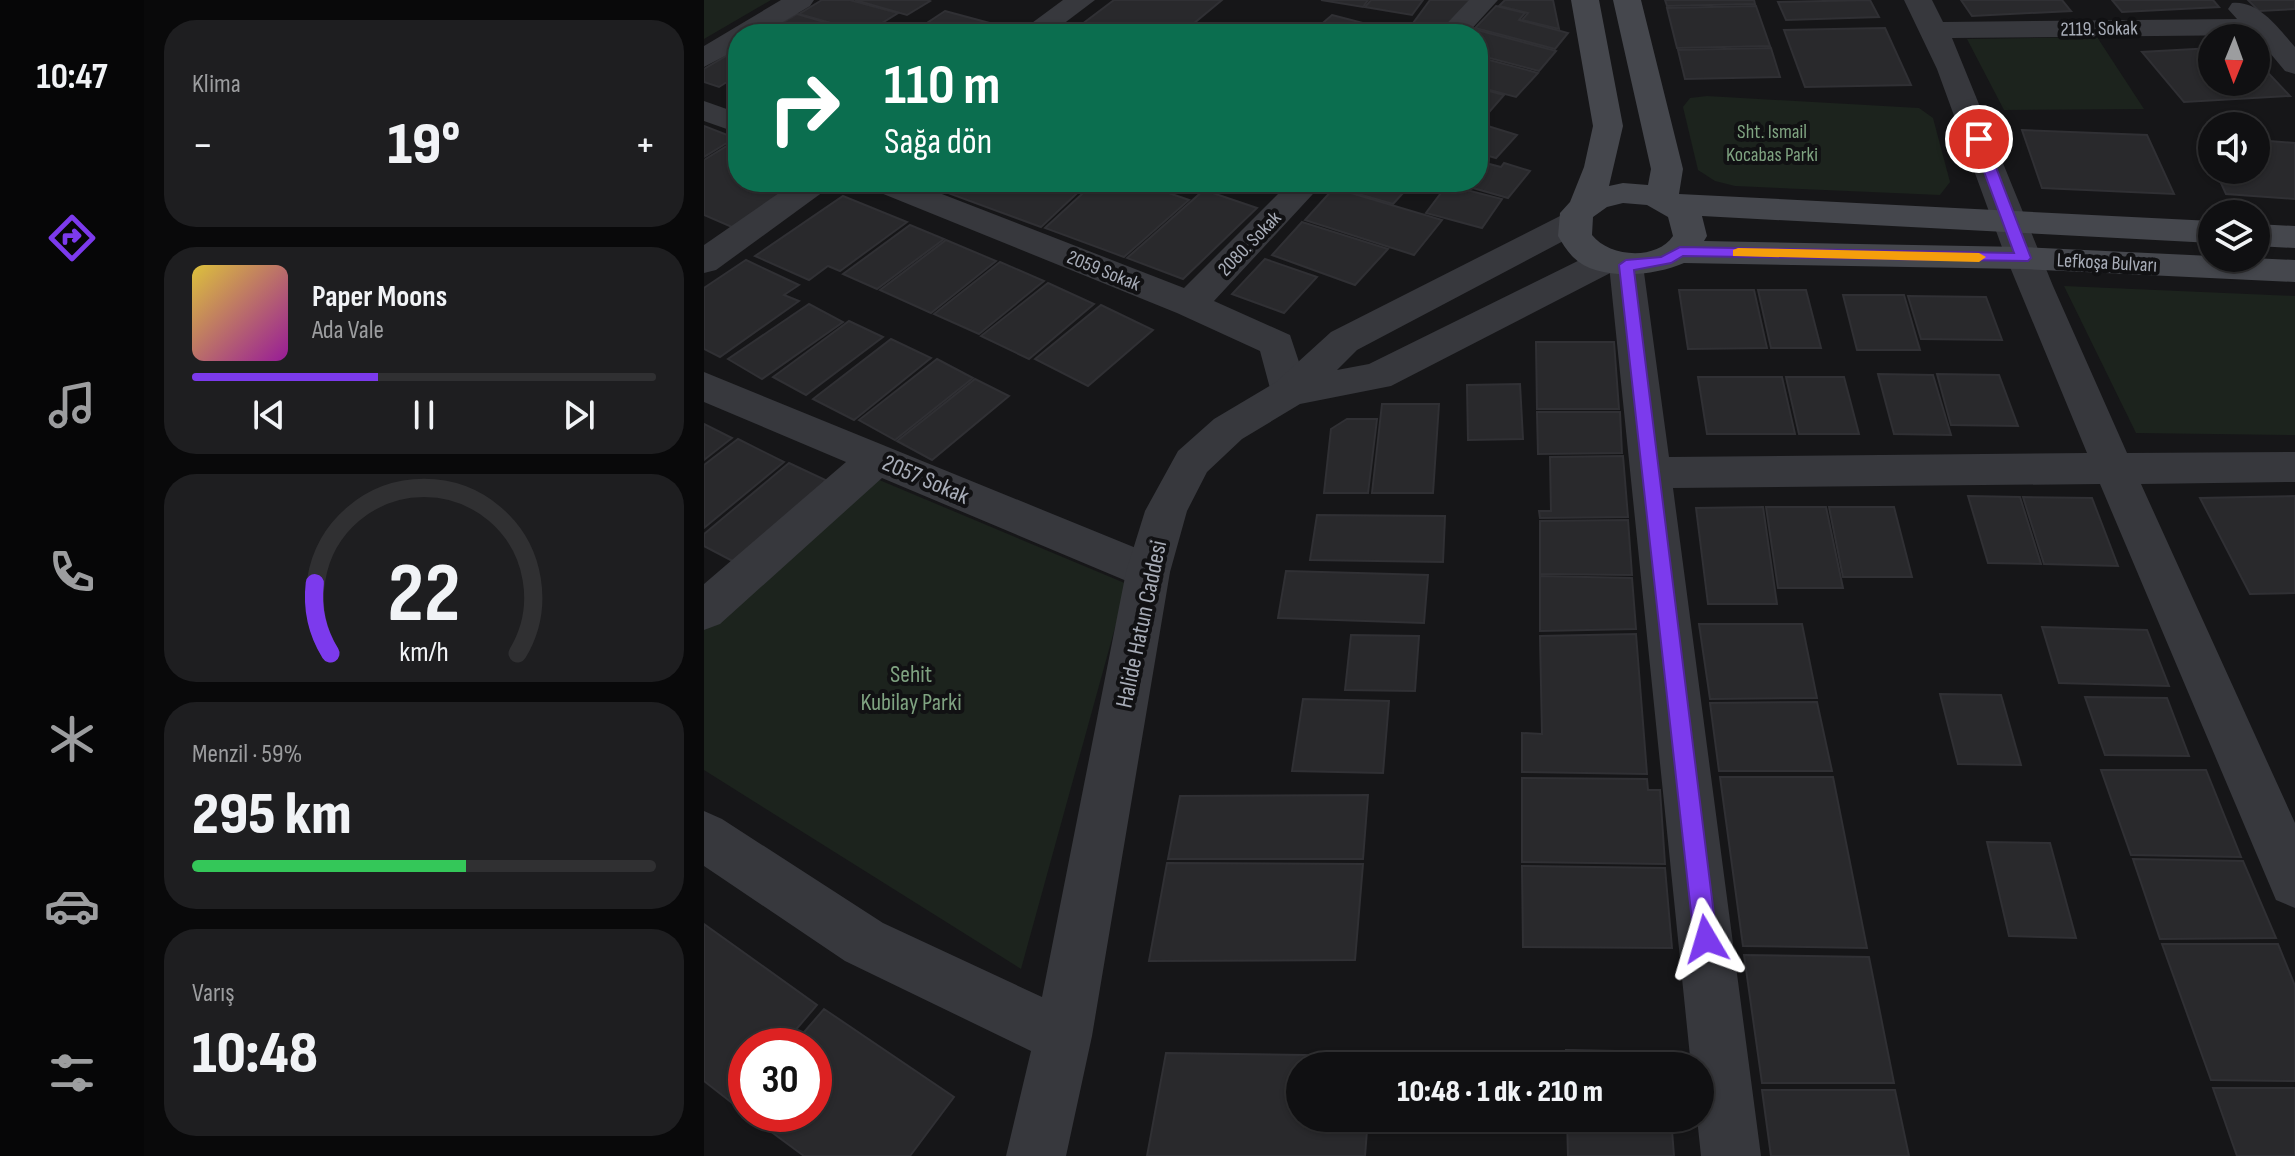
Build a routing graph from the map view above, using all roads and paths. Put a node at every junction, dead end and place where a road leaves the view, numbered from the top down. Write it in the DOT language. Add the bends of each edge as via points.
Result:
graph roads {
  1 [pos="800,0"];
  2 [pos="1081,0"];
  3 [pos="1484,0"];
  4 [pos="1585,0"];
  5 [pos="1627,0"];
  6 [pos="1918,0"];
  7 [pos="2231,0"];
  8 [pos="760,24"];
  9 [pos="1046,24"];
  10 [pos="1461,24"];
  11 [pos="2259,24"];
  12 [pos="2198,28"];
  13 [pos="1935,30"];
  14 [pos="2270,35"];
  15 [pos="728,43"];
  16 [pos="704,58"];
  17 [pos="2295,65"];
  18 [pos="704,110"];
  19 [pos="728,120"];
  20 [pos="802,192"];
  21 [pos="907,192"];
  22 [pos="1298,192"];
  23 [pos="1666,201"];
  24 [pos="1579,214"];
  25 [pos="2198,233"];
  26 [pos="2270,236"];
  27 [pos="2295,237"];
  28 [pos="2017,239"];
  29 [pos="1680,252"];
  30 [pos="704,262"];
  31 [pos="1616,263"];
  32 [pos="2295,271"];
  33 [pos="1190,304"];
  34 [pos="704,386"];
  35 [pos="1290,392"];
  36 [pos="877,459"];
  37 [pos="2112,467"];
  38 [pos="2295,467"];
  39 [pos="1652,473"];
  40 [pos="1148,572"];
  41 [pos="704,611"];
  42 [pos="704,836"];
  43 [pos="2295,882"];
  44 [pos="1063,1036"];
  45 [pos="1036,1156"];
  46 [pos="1731,1156"];
  1 -- 8 [label="street"];
  2 -- 9 [label="street"];
  3 -- 10 [label="street"];
  4 -- 24 [label="main road" via="1608,126 1600,167"];
  5 -- 23 [label="main road" via="1667,169"];
  6 -- 13 [label="street"];
  7 -- 11 [label="street"];
  12 -- 13 [label="street, 2119. Sokak"];
  13 -- 28 [label="street"];
  14 -- 17 [label="street"];
  15 -- 16 [label="street"];
  18 -- 19 [label="street"];
  20 -- 30 [label="street"];
  21 -- 33 [label="street, 2059 Sokak"];
  22 -- 33 [label="street, 2080. Sokak"];
  23 -- 24 [label="main road" via="1623,193 1596,199"];
  23 -- 28 [label="main road, Lefkoşa Bulvarı"];
  23 -- 29 [label="main road" via="1685,216 1690,228"];
  24 -- 31 [label="main road" via="1579,242"];
  24 -- 35 [label="street" via="1344,341"];
  25 -- 28 [label="main road, Lefkoşa Bulvarı"];
  26 -- 27 [label="main road"];
  28 -- 29 [label="main road, Lefkoşa Bulvarı"];
  28 -- 32 [label="main road, Lefkoşa Bulvarı"];
  28 -- 37 [label="street"];
  29 -- 31 [label="main road" via="1656,263"];
  31 -- 35 [label="street, Halide Hatun Caddesi" via="1378,376"];
  31 -- 39 [label="street"];
  33 -- 35 [label="street, 2059 Sokak" via="1277,344"];
  34 -- 36 [label="street, 2057 Sokak"];
  35 -- 40 [label="street, Halide Hatun Caddesi" via="1228,429 1192,462 1166,511"];
  36 -- 40 [label="street, 2057 Sokak"];
  36 -- 41 [label="street"];
  37 -- 38 [label="street"];
  37 -- 39 [label="street"];
  37 -- 43 [label="street"];
  39 -- 46 [label="street"];
  40 -- 44 [label="street, Halide Hatun Caddesi"];
  42 -- 44 [label="street" via="864,942"];
  44 -- 45 [label="street, Halide Hatun Caddesi"];
}
